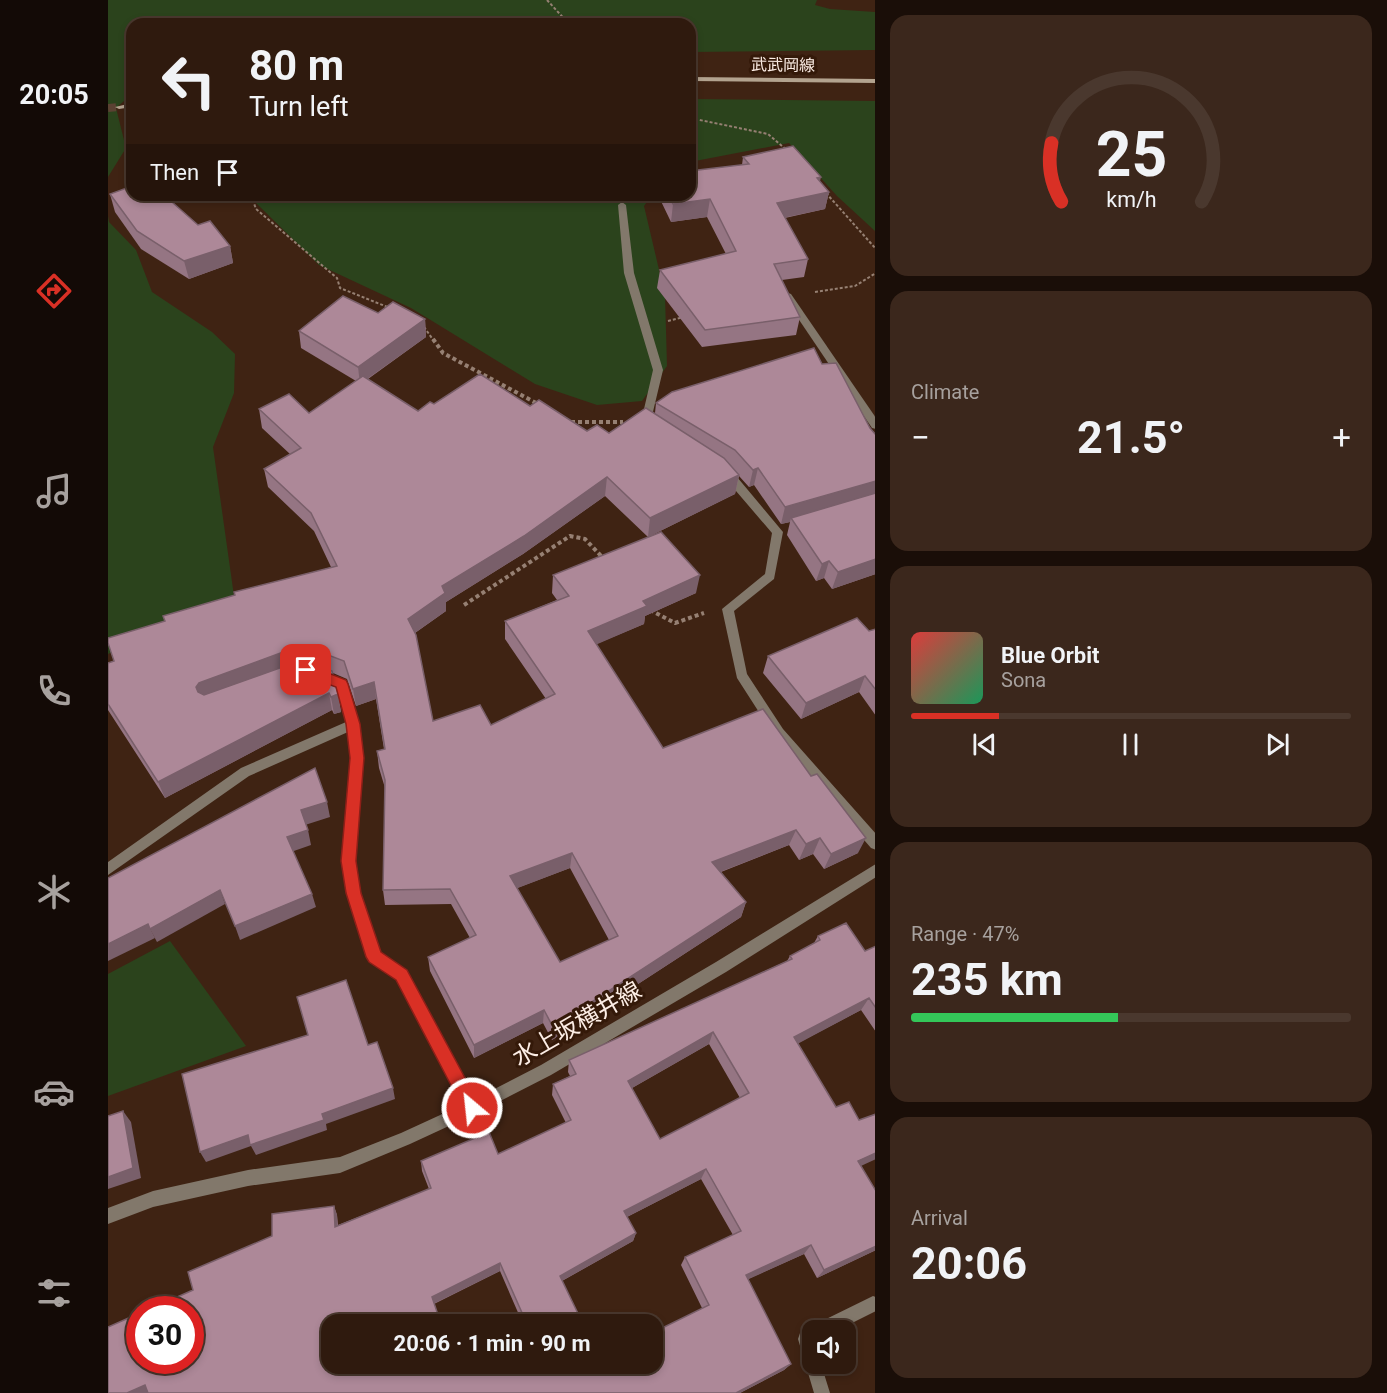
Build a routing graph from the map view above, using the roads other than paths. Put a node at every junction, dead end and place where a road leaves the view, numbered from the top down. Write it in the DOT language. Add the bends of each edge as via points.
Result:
graph roads {
  1 [pos="696,79"];
  2 [pos="875,81"];
  3 [pos="126,105"];
  4 [pos="119,106"];
  5 [pos="622,205"];
  6 [pos="788,296"];
  7 [pos="651,425"];
  8 [pos="875,425"];
  9 [pos="716,466"];
  10 [pos="306,670"];
  11 [pos="353,724"];
  12 [pos="875,843"];
  13 [pos="108,869"];
  14 [pos="875,871"];
  15 [pos="472,1108"];
  16 [pos="108,1216"];
  17 [pos="873,1304"];
  18 [pos="842,1320"];
  19 [pos="816,1374"];
  20 [pos="822,1393"];
  1 -- 2 [label="street, 武武岡線"];
  3 -- 4 [label="street"];
  5 -- 7 [label="street" via="630,273 658,370"];
  6 -- 8 [label="street"];
  9 -- 12 [label="street" via="784,531 770,576 728,609 741,675 779,733"];
  10 -- 11 [label="street" via="342,684"];
  11 -- 13 [label="street" via="245,772"];
  11 -- 15 [label="street" via="357,758 348,861 357,904 374,957 402,975"];
  14 -- 15 [label="street, 水上坂横井線" via="721,967 546,1070"];
  15 -- 16 [label="street, 水上坂横井線" via="340,1165 248,1178 153,1199"];
  17 -- 18 [label="street"];
  19 -- 20 [label="street"];
}
